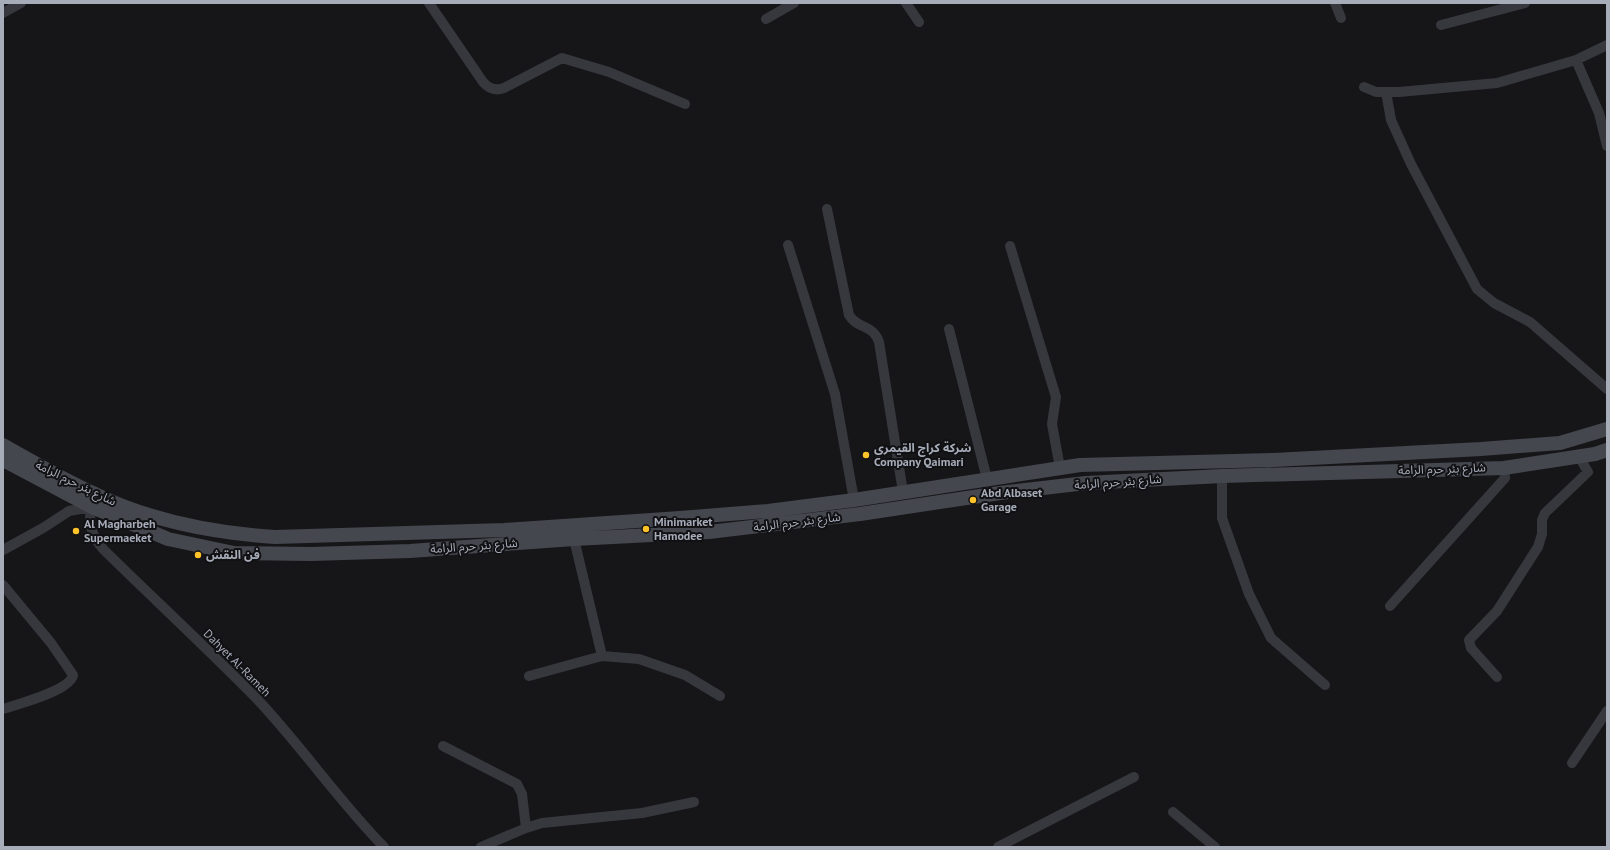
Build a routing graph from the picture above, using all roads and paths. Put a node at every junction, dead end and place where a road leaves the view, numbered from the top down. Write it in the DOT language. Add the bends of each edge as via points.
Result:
graph roads {
  1 [pos="21,3"];
  2 [pos="428,3"];
  3 [pos="794,3"];
  4 [pos="906,3"];
  5 [pos="1335,3"];
  6 [pos="1525,3"];
  7 [pos="3,13"];
  8 [pos="1341,18"];
  9 [pos="766,19"];
  10 [pos="919,22"];
  11 [pos="1441,25"];
  12 [pos="1607,45"];
  13 [pos="1576,60"];
  14 [pos="1364,87"];
  15 [pos="1386,92"];
  16 [pos="685,104"];
  17 [pos="1607,146"];
  18 [pos="827,209"];
  19 [pos="788,245"];
  20 [pos="1010,246"];
  21 [pos="949,329"];
  22 [pos="1607,389"];
  23 [pos="1607,429"];
  24 [pos="3,445"];
  25 [pos="1607,450"];
  26 [pos="1578,456"];
  27 [pos="3,460"];
  28 [pos="1060,468"];
  29 [pos="1504,468"];
  30 [pos="1222,476"];
  31 [pos="987,479"];
  32 [pos="903,492"];
  33 [pos="854,500"];
  34 [pos="93,501"];
  35 [pos="574,539"];
  36 [pos="3,550"];
  37 [pos="3,585"];
  38 [pos="1390,606"];
  39 [pos="602,656"];
  40 [pos="530,676"];
  41 [pos="1497,677"];
  42 [pos="1325,685"];
  43 [pos="720,696"];
  44 [pos="3,709"];
  45 [pos="1607,711"];
  46 [pos="444,746"];
  47 [pos="1572,763"];
  48 [pos="1134,776"];
  49 [pos="694,802"];
  50 [pos="1173,812"];
  51 [pos="526,828"];
  52 [pos="384,847"];
  53 [pos="481,847"];
  54 [pos="998,847"];
  55 [pos="1215,847"];
  1 -- 7 [label="street"];
  2 -- 16 [label="street" via="483,82 492,89 504,88 562,58 609,72"];
  3 -- 9 [label="street"];
  4 -- 10 [label="street"];
  5 -- 8 [label="street"];
  6 -- 11 [label="street"];
  12 -- 13 [label="street"];
  13 -- 15 [label="street" via="1497,82"];
  13 -- 17 [label="street" via="1600,113"];
  14 -- 15 [label="street" via="1376,92"];
  15 -- 22 [label="street" via="1392,120 1410,164 1477,289 1494,303 1530,322"];
  18 -- 32 [label="street" via="849,315 855,323 874,332 879,342"];
  19 -- 33 [label="street" via="834,394"];
  20 -- 28 [label="street" via="1056,397 1052,424"];
  21 -- 31 [label="street"];
  23 -- 28 [label="main road, شارع بئر حرم الرامة" via="1553,444 1274,460 1080,465"];
  24 -- 34 [label="main road, شارع بئر حرم الرامة"];
  25 -- 26 [label="main road, شارع بئر حرم الرامة"];
  26 -- 29 [label="main road, شارع بئر حرم الرامة"];
  26 -- 41 [label="street" via="1588,472 1544,513 1538,547 1497,611 1469,640 1470,647"];
  27 -- 34 [label="main road, شارع بئر حرم الرامة"];
  28 -- 31 [label="main road, شارع بئر حرم الرامة"];
  29 -- 30 [label="main road, شارع بئر حرم الرامة"];
  29 -- 38 [label="street" via="1505,478"];
  30 -- 35 [label="main road, شارع بئر حرم الرامة" via="1086,483 709,532"];
  30 -- 42 [label="street" via="1222,518 1249,594 1271,638"];
  31 -- 32 [label="main road, شارع بئر حرم الرامة"];
  32 -- 33 [label="main road, شارع بئر حرم الرامة"];
  33 -- 34 [label="main road, شارع بئر حرم الرامة" via="760,511 504,530 275,537 238,535 202,529"];
  34 -- 35 [label="main road, شارع بئر حرم الرامة" via="168,538 234,553 410,551"];
  34 -- 36 [label="street" via="69,511"];
  34 -- 52 [label="street, Dahyet Al-Rameh" via="89,518 96,541 258,700"];
  35 -- 39 [label="street"];
  37 -- 44 [label="street" via="73,675 71,681 62,688"];
  39 -- 40 [label="street"];
  39 -- 43 [label="street" via="639,659 685,674"];
  45 -- 47 [label="street"];
  46 -- 51 [label="street" via="517,784 522,794"];
  48 -- 54 [label="street"];
  49 -- 51 [label="street" via="642,814 542,823"];
  50 -- 55 [label="street"];
  51 -- 53 [label="street"];
}
